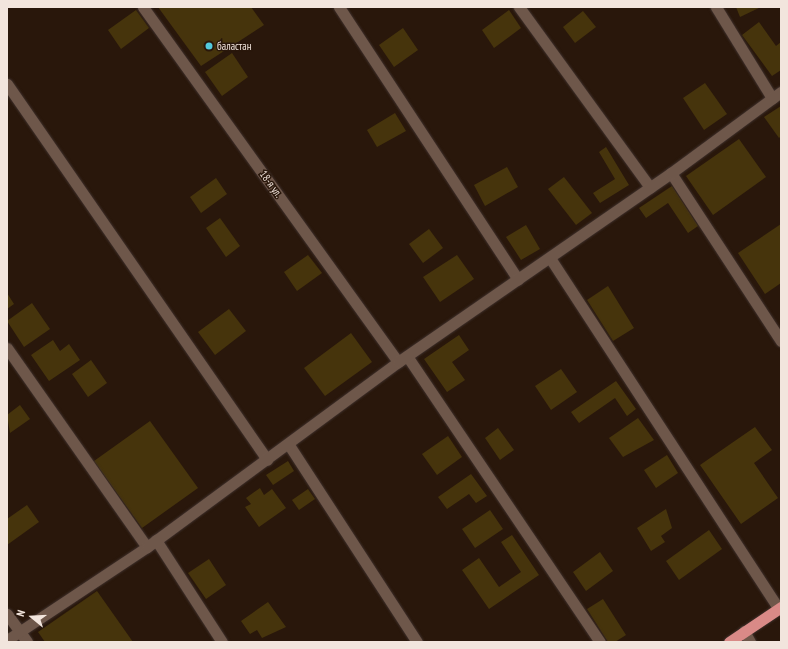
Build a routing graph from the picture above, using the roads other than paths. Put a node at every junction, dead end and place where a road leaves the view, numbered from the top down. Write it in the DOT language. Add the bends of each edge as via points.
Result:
graph roads {
  1 [pos="143,7"];
  2 [pos="339,7"];
  3 [pos="519,7"];
  4 [pos="716,7"];
  5 [pos="7,84"];
  6 [pos="777,95"];
  7 [pos="672,173"];
  8 [pos="650,187"];
  9 [pos="550,258"];
  10 [pos="518,280"];
  11 [pos="781,341"];
  12 [pos="7,348"];
  13 [pos="402,359"];
  14 [pos="289,445"];
  15 [pos="268,460"];
  16 [pos="151,543"];
  17 [pos="780,608"];
  18 [pos="7,614"];
  19 [pos="744,631"];
  20 [pos="20,632"];
  21 [pos="7,640"];
  22 [pos="27,642"];
  23 [pos="222,642"];
  24 [pos="417,642"];
  25 [pos="600,642"];
  26 [pos="728,642"];
  27 [pos="750,642"];
  1 -- 13 [label="street, 18-я ул."];
  2 -- 10 [label="street"];
  3 -- 8 [label="street"];
  4 -- 6 [label="street"];
  5 -- 15 [label="street"];
  6 -- 7 [label="street"];
  7 -- 8 [label="street"];
  7 -- 11 [label="street"];
  8 -- 9 [label="street"];
  9 -- 10 [label="street"];
  9 -- 17 [label="street"];
  10 -- 13 [label="street"];
  12 -- 16 [label="street"];
  13 -- 14 [label="street"];
  13 -- 25 [label="street, 18-я ул."];
  14 -- 15 [label="street"];
  14 -- 24 [label="street"];
  15 -- 16 [label="street"];
  16 -- 20 [label="street"];
  16 -- 23 [label="street"];
  17 -- 19 [label="highway"];
  18 -- 20 [label="street"];
  19 -- 26 [label="highway"];
  19 -- 27 [label="street"];
  20 -- 21 [label="street"];
  20 -- 22 [label="street"];
}
